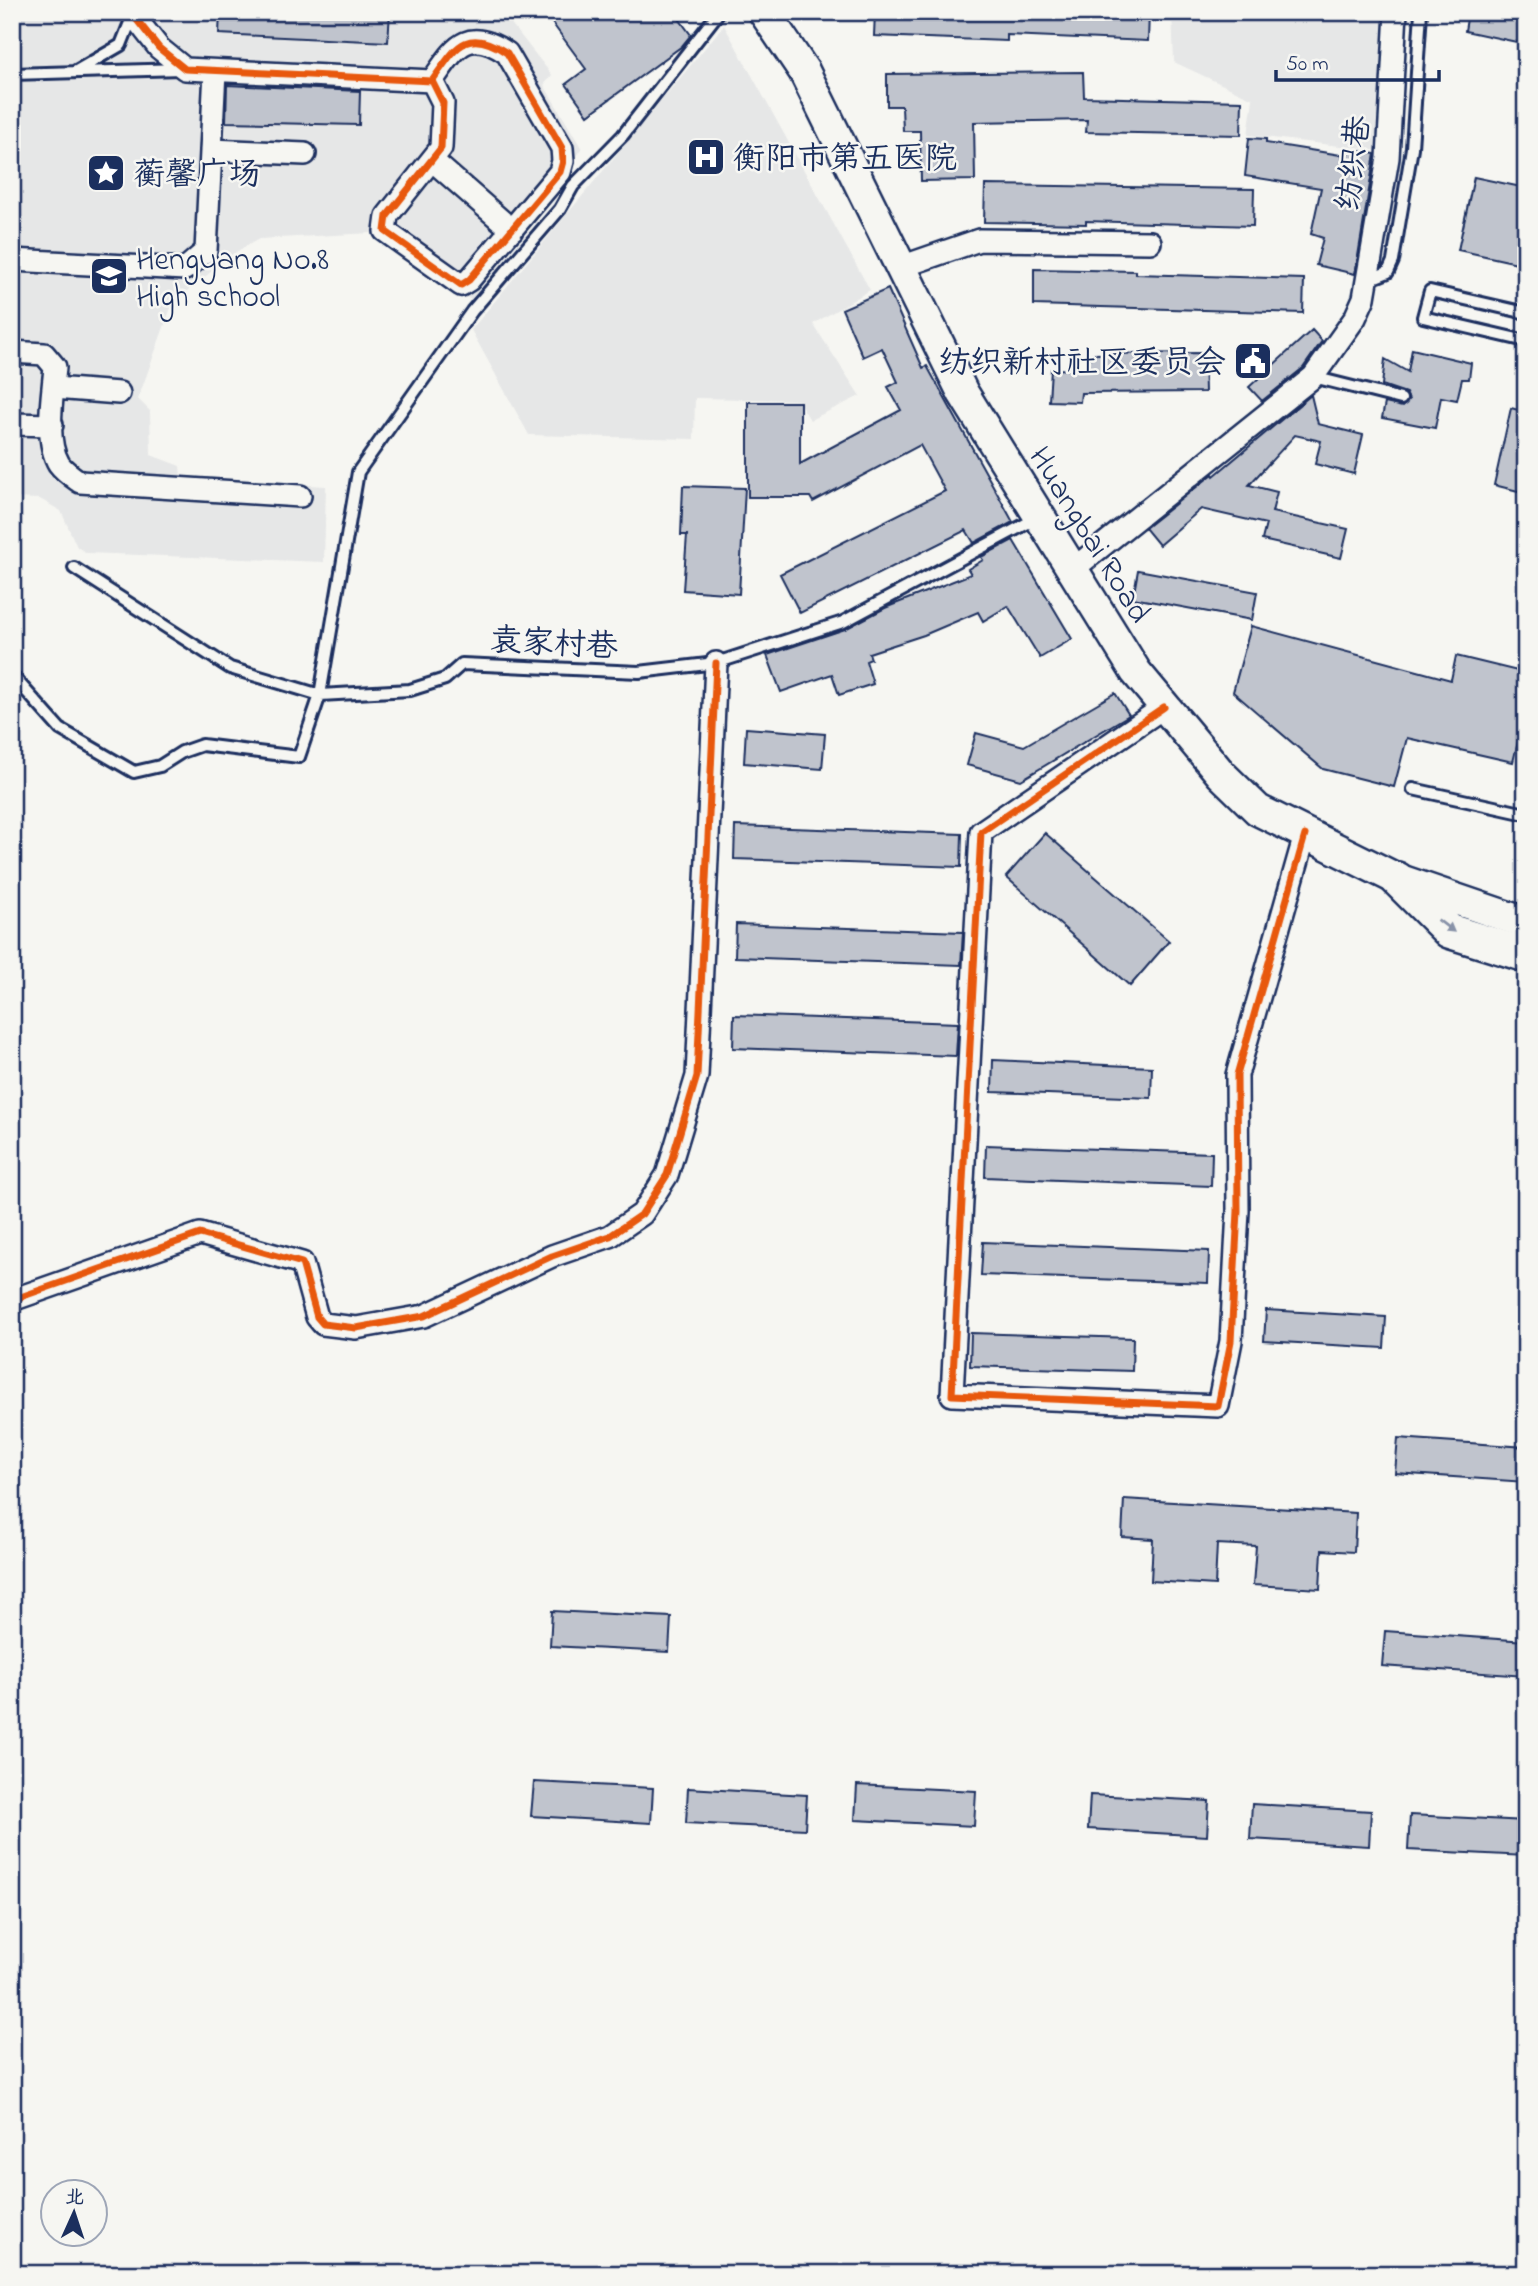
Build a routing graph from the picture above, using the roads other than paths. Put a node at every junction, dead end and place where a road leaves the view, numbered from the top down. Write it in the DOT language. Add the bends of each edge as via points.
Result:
graph roads {
  1 [pos="719,12"];
  2 [pos="764,12"];
  3 [pos="1396,12"];
  4 [pos="1421,12"];
  5 [pos="133,13"];
  6 [pos="185,69"];
  7 [pos="215,71"];
  8 [pos="73,72"];
  9 [pos="12,74"];
  10 [pos="432,81"];
  11 [pos="211,150"];
  12 [pos="305,154"];
  13 [pos="432,160"];
  14 [pos="512,230"];
  15 [pos="1150,242"];
  16 [pos="12,260"];
  17 [pos="901,267"];
  18 [pos="1368,280"];
  19 [pos="1526,313"];
  20 [pos="1526,341"];
  21 [pos="12,352"];
  22 [pos="1313,377"];
  23 [pos="54,388"];
  24 [pos="119,393"];
  25 [pos="1401,398"];
  26 [pos="12,424"];
  27 [pos="51,425"];
  28 [pos="300,496"];
  29 [pos="1040,517"];
  30 [pos="74,568"];
  31 [pos="1072,569"];
  32 [pos="716,663"];
  33 [pos="12,675"];
  34 [pos="320,695"];
  35 [pos="1164,708"];
  36 [pos="1413,789"];
  37 [pos="1526,814"];
  38 [pos="1305,835"];
  39 [pos="1397,879"];
  40 [pos="1526,923"];
  41 [pos="1526,956"];
  42 [pos="12,1300"];
  1 -- 34 [label="lane" via="623,135 573,186 560,209 472,311 358,472"];
  2 -- 17 [label="main road, Huangbai Road" via="804,71"];
  3 -- 18 [label="street, 纺织巷" via="1388,158"];
  4 -- 18 [label="lane" via="1412,148 1393,261 1388,272"];
  5 -- 6 [label="street" via="159,48"];
  5 -- 8 [label="lane" via="121,46"];
  6 -- 7 [label="street"];
  6 -- 8 [label="lane"];
  7 -- 10 [label="street"];
  7 -- 11 [label="street"];
  8 -- 9 [label="lane"];
  10 -- 13 [label="street" via="443,103 441,148"];
  10 -- 14 [label="street" via="455,48 465,42 495,45 507,53 562,148 560,172"];
  11 -- 12 [label="street"];
  11 -- 16 [label="street" via="206,251 185,269"];
  13 -- 14 [label="street"];
  13 -- 14 [label="street" via="387,216 385,231 461,285"];
  15 -- 17 [label="street" via="979,240"];
  17 -- 29 [label="main road, Huangbai Road" via="963,393"];
  18 -- 22 [label="street, 纺织巷" via="1355,318"];
  19 -- 20 [label="lane" via="1430,291 1423,317"];
  21 -- 23 [label="street" via="44,354 55,366"];
  22 -- 25 [label="lane"];
  22 -- 31 [label="street, 纺织巷"];
  23 -- 24 [label="street"];
  23 -- 27 [label="street"];
  26 -- 27 [label="street"];
  27 -- 28 [label="street" via="52,451 61,467 80,482"];
  29 -- 31 [label="main road, Huangbai Road"];
  29 -- 32 [label="lane, 袁家村巷" via="843,622"];
  30 -- 34 [label="lane, 袁家村巷" via="230,668"];
  31 -- 35 [label="main road, Huangbai Road"];
  32 -- 34 [label="lane, 袁家村巷" via="639,672 462,664 444,680 410,690"];
  32 -- 42 [label="street" via="696,1076 667,1175 642,1214 610,1236 552,1256 424,1316 356,1328 323,1324 317,1317 302,1263 200,1234"];
  33 -- 34 [label="lane" via="61,729 134,772 160,766 202,745 299,757"];
  35 -- 38 [label="main road, Huangbai Road" via="1258,810"];
  35 -- 38 [label="street" via="981,832 951,1395 1217,1406 1231,1341 1238,1211 1237,1075"];
  36 -- 37 [label="lane"];
  38 -- 39 [label="main road, Huangbai Road"];
  39 -- 40 [label="main road, Huangbai Road"];
  39 -- 41 [label="main road, one-way" via="1449,932"];
}
